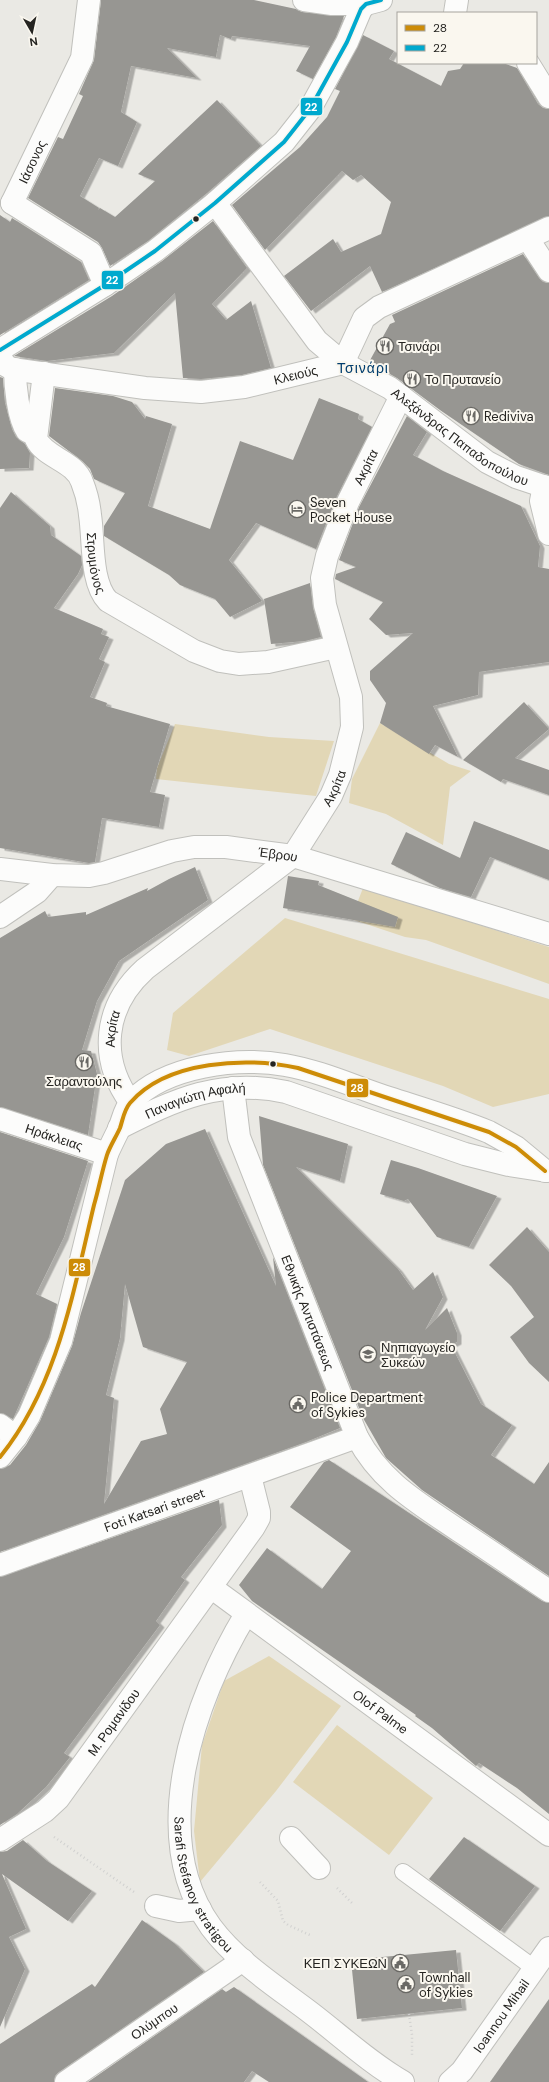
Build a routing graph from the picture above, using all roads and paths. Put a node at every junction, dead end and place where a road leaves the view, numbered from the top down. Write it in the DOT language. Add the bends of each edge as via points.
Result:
graph roads {
  1 [pos="89,0"];
  2 [pos="304,0"];
  3 [pos="457,0"];
  4 [pos="374,2"];
  5 [pos="455,12"];
  6 [pos="529,64"];
  7 [pos="549,97"];
  8 [pos="215,203"];
  9 [pos="549,228"];
  10 [pos="528,239"];
  11 [pos="549,271"];
  12 [pos="106,285"];
  13 [pos="0,350"];
  14 [pos="343,362"];
  15 [pos="8,363"];
  16 [pos="44,372"];
  17 [pos="401,396"];
  18 [pos="36,435"];
  19 [pos="547,487"];
  20 [pos="549,534"];
  21 [pos="336,647"];
  22 [pos="293,856"];
  23 [pos="0,869"];
  24 [pos="52,875"];
  25 [pos="0,917"];
  26 [pos="549,934"];
  27 [pos="233,1088"];
  28 [pos="131,1103"];
  29 [pos="0,1119"];
  30 [pos="119,1128"];
  31 [pos="108,1154"];
  32 [pos="548,1174"];
  33 [pos="8,1431"];
  34 [pos="357,1437"];
  35 [pos="0,1457"];
  36 [pos="250,1476"];
  37 [pos="0,1565"];
  38 [pos="212,1588"];
  39 [pos="549,1591"];
  40 [pos="246,1614"];
  41 [pos="549,1835"];
  42 [pos="52,1836"];
  43 [pos="291,1838"];
  44 [pos="0,1840"];
  45 [pos="319,1868"];
  46 [pos="403,1872"];
  47 [pos="260,1882"];
  48 [pos="156,1906"];
  49 [pos="200,1909"];
  50 [pos="312,1936"];
  51 [pos="549,1948"];
  52 [pos="243,1960"];
  53 [pos="534,1968"];
  54 [pos="409,2014"];
  55 [pos="412,2035"];
  56 [pos="464,2078"];
  57 [pos="66,2082"];
  58 [pos="403,2082"];
  1 -- 12 [label="street, Ιάσονος" via="82,58 12,203 91,254"];
  2 -- 4 [label="street" via="332,4"];
  3 -- 5 [label="street"];
  4 -- 8 [label="street" via="361,10 347,42 310,109 284,142"];
  6 -- 7 [label="street"];
  8 -- 12 [label="street" via="155,251"];
  8 -- 14 [label="street, Αλεξάνδρας Παπαδοπούλου" via="317,341"];
  9 -- 10 [label="street"];
  10 -- 11 [label="street"];
  10 -- 14 [label="street" via="407,292 379,307 364,318"];
  12 -- 13 [label="street"];
  14 -- 16 [label="street, Κλειούς" via="244,387 201,392 145,388"];
  14 -- 17 [label="street, Αλεξάνδρας Παπαδοπούλου"];
  15 -- 16 [label="street, Κλειούς"];
  15 -- 18 [label="street, Στρυμόνος" via="24,425 27,431"];
  16 -- 18 [label="street"];
  17 -- 19 [label="street, Αλεξάνδρας Παπαδοπούλου" via="487,462 516,477"];
  17 -- 21 [label="street, Ακρίτα" via="359,479 327,556 322,585"];
  18 -- 21 [label="street, Στρυμόνος" via="43,449 80,477 89,506 98,585 111,603 204,656 230,663 268,662"];
  19 -- 20 [label="street" via="541,495 541,507"];
  21 -- 22 [label="street, Ακρίτα" via="351,697 352,727 340,775 331,796"];
  22 -- 24 [label="street, Έβρου" via="226,847 194,847 153,856 104,873 82,876"];
  22 -- 26 [label="street, Έβρου"];
  22 -- 28 [label="street, Ακρίτα" via="145,969 127,988 112,1026 109,1051 114,1075"];
  23 -- 24 [label="street, Έβρου"];
  24 -- 25 [label="street" via="38,892"];
  27 -- 30 [label="street, Παναγιώτη Αφαλή" via="188,1096"];
  27 -- 32 [label="street, Παναγιώτη Αφαλή" via="260,1088 286,1092 465,1154"];
  27 -- 34 [label="street, Εθνικής Αντιστάσεως" via="239,1137"];
  28 -- 30 [label="street, Παναγιώτη Αφαλή"];
  28 -- 32 [label="street, Παναγιώτη Αφαλή" via="164,1079 186,1071 239,1063 285,1065 479,1128 516,1147"];
  29 -- 31 [label="street, Ηράκλειας"];
  30 -- 31 [label="street"];
  31 -- 33 [label="street" via="61,1341 29,1416"];
  33 -- 35 [label="street"];
  34 -- 36 [label="street, Foti Katsari street"];
  34 -- 39 [label="street, Εθνικής Αντιστάσεως" via="380,1471 404,1494"];
  36 -- 37 [label="street, Foti Katsari street"];
  36 -- 38 [label="street, Μ. Ρομανίδου" via="259,1518"];
  38 -- 40 [label="street, Olof Palme"];
  38 -- 44 [label="street, Μ. Ρομανίδου" via="58,1799 46,1812"];
  40 -- 41 [label="street, Olof Palme"];
  40 -- 49 [label="street, Sarafi Stefanoy stratigou" via="209,1686 183,1778 180,1823 182,1849 188,1876"];
  42 -- 48 [label="path"];
  43 -- 45 [label="street"];
  46 -- 53 [label="lane"];
  47 -- 50 [label="path" via="278,1901 283,1921"];
  48 -- 49 [label="street" via="179,1911"];
  49 -- 52 [label="street, Sarafi Stefanoy stratigou" via="215,1931"];
  51 -- 53 [label="street, Ioannou Mihail"];
  52 -- 57 [label="street, Ολύμπου"];
  52 -- 58 [label="street, Sarafi Stefanoy stratigou"];
  53 -- 56 [label="street, Ioannou Mihail"];
  54 -- 55 [label="path"];
}
